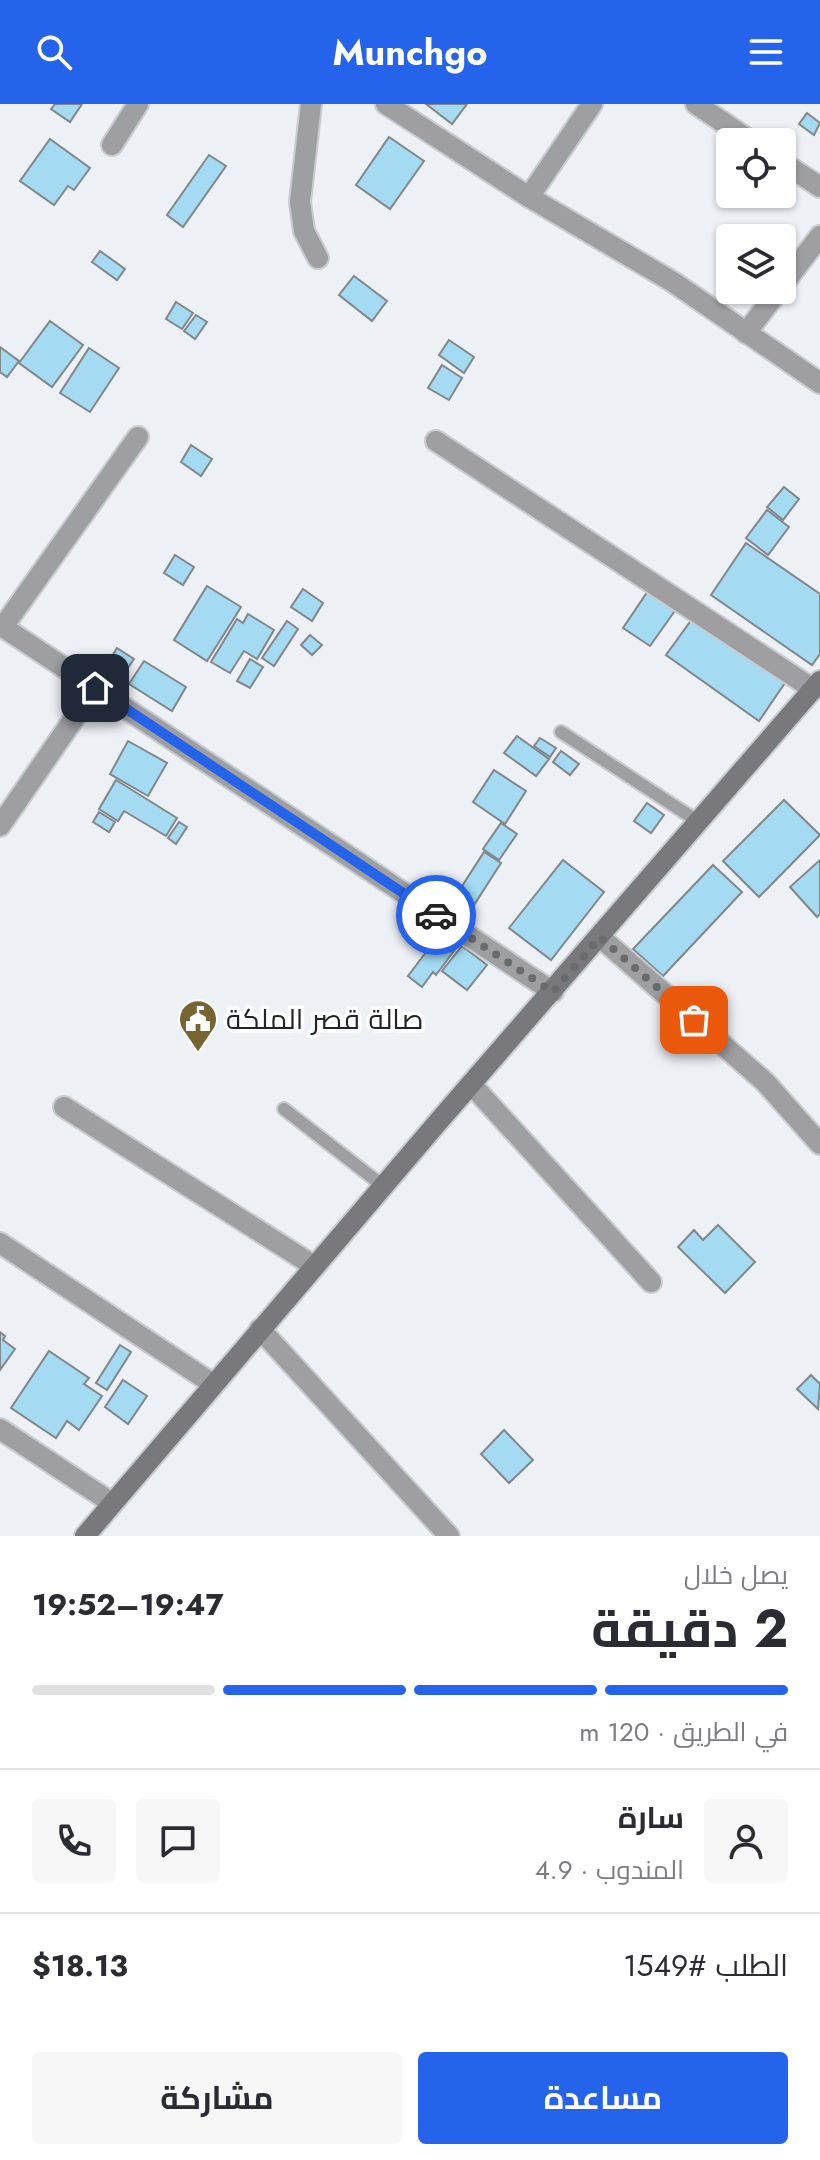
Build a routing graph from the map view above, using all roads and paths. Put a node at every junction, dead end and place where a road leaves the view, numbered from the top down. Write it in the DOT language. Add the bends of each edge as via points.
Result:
graph roads {
  1 [pos="138,104"];
  2 [pos="311,104"];
  3 [pos="386,104"];
  4 [pos="592,104"];
  5 [pos="696,104"];
  6 [pos="731,128"];
  7 [pos="112,145"];
  8 [pos="796,171"];
  9 [pos="820,187"];
  10 [pos="529,197"];
  11 [pos="820,236"];
  12 [pos="318,258"];
  13 [pos="796,267"];
  14 [pos="768,304"];
  15 [pos="746,333"];
  16 [pos="820,383"];
  17 [pos="138,437"];
  18 [pos="436,441"];
  19 [pos="2,626"];
  20 [pos="816,685"];
  21 [pos="95,688"];
  22 [pos="561,732"];
  23 [pos="699,822"];
  24 [pos="0,826"];
  25 [pos="600,937"];
  26 [pos="553,992"];
  27 [pos="471,1084"];
  28 [pos="64,1107"];
  29 [pos="284,1109"];
  30 [pos="820,1144"];
  31 [pos="383,1186"];
  32 [pos="0,1243"];
  33 [pos="314,1266"];
  34 [pos="651,1282"];
  35 [pos="260,1329"];
  36 [pos="213,1384"];
  37 [pos="0,1429"];
  38 [pos="112,1503"];
  39 [pos="85,1536"];
  40 [pos="449,1536"];
  1 -- 7 [label="street"];
  2 -- 12 [label="street" via="300,202 304,231"];
  3 -- 10 [label="street"];
  4 -- 10 [label="street"];
  5 -- 6 [label="street"];
  8 -- 9 [label="street"];
  10 -- 15 [label="street" via="673,282"];
  11 -- 13 [label="street"];
  14 -- 15 [label="street"];
  15 -- 16 [label="street"];
  17 -- 19 [label="street"];
  18 -- 20 [label="street"];
  19 -- 21 [label="street"];
  20 -- 23 [label="main road"];
  21 -- 24 [label="street"];
  21 -- 26 [label="street"];
  22 -- 23 [label="lane"];
  23 -- 25 [label="main road"];
  25 -- 26 [label="main road"];
  25 -- 30 [label="street" via="765,1082"];
  26 -- 27 [label="main road"];
  27 -- 31 [label="main road"];
  27 -- 34 [label="street"];
  28 -- 33 [label="street"];
  29 -- 31 [label="lane"];
  31 -- 33 [label="main road"];
  32 -- 36 [label="street"];
  33 -- 35 [label="main road"];
  35 -- 36 [label="main road"];
  35 -- 40 [label="street"];
  36 -- 38 [label="main road"];
  37 -- 38 [label="street"];
  38 -- 39 [label="main road"];
}
